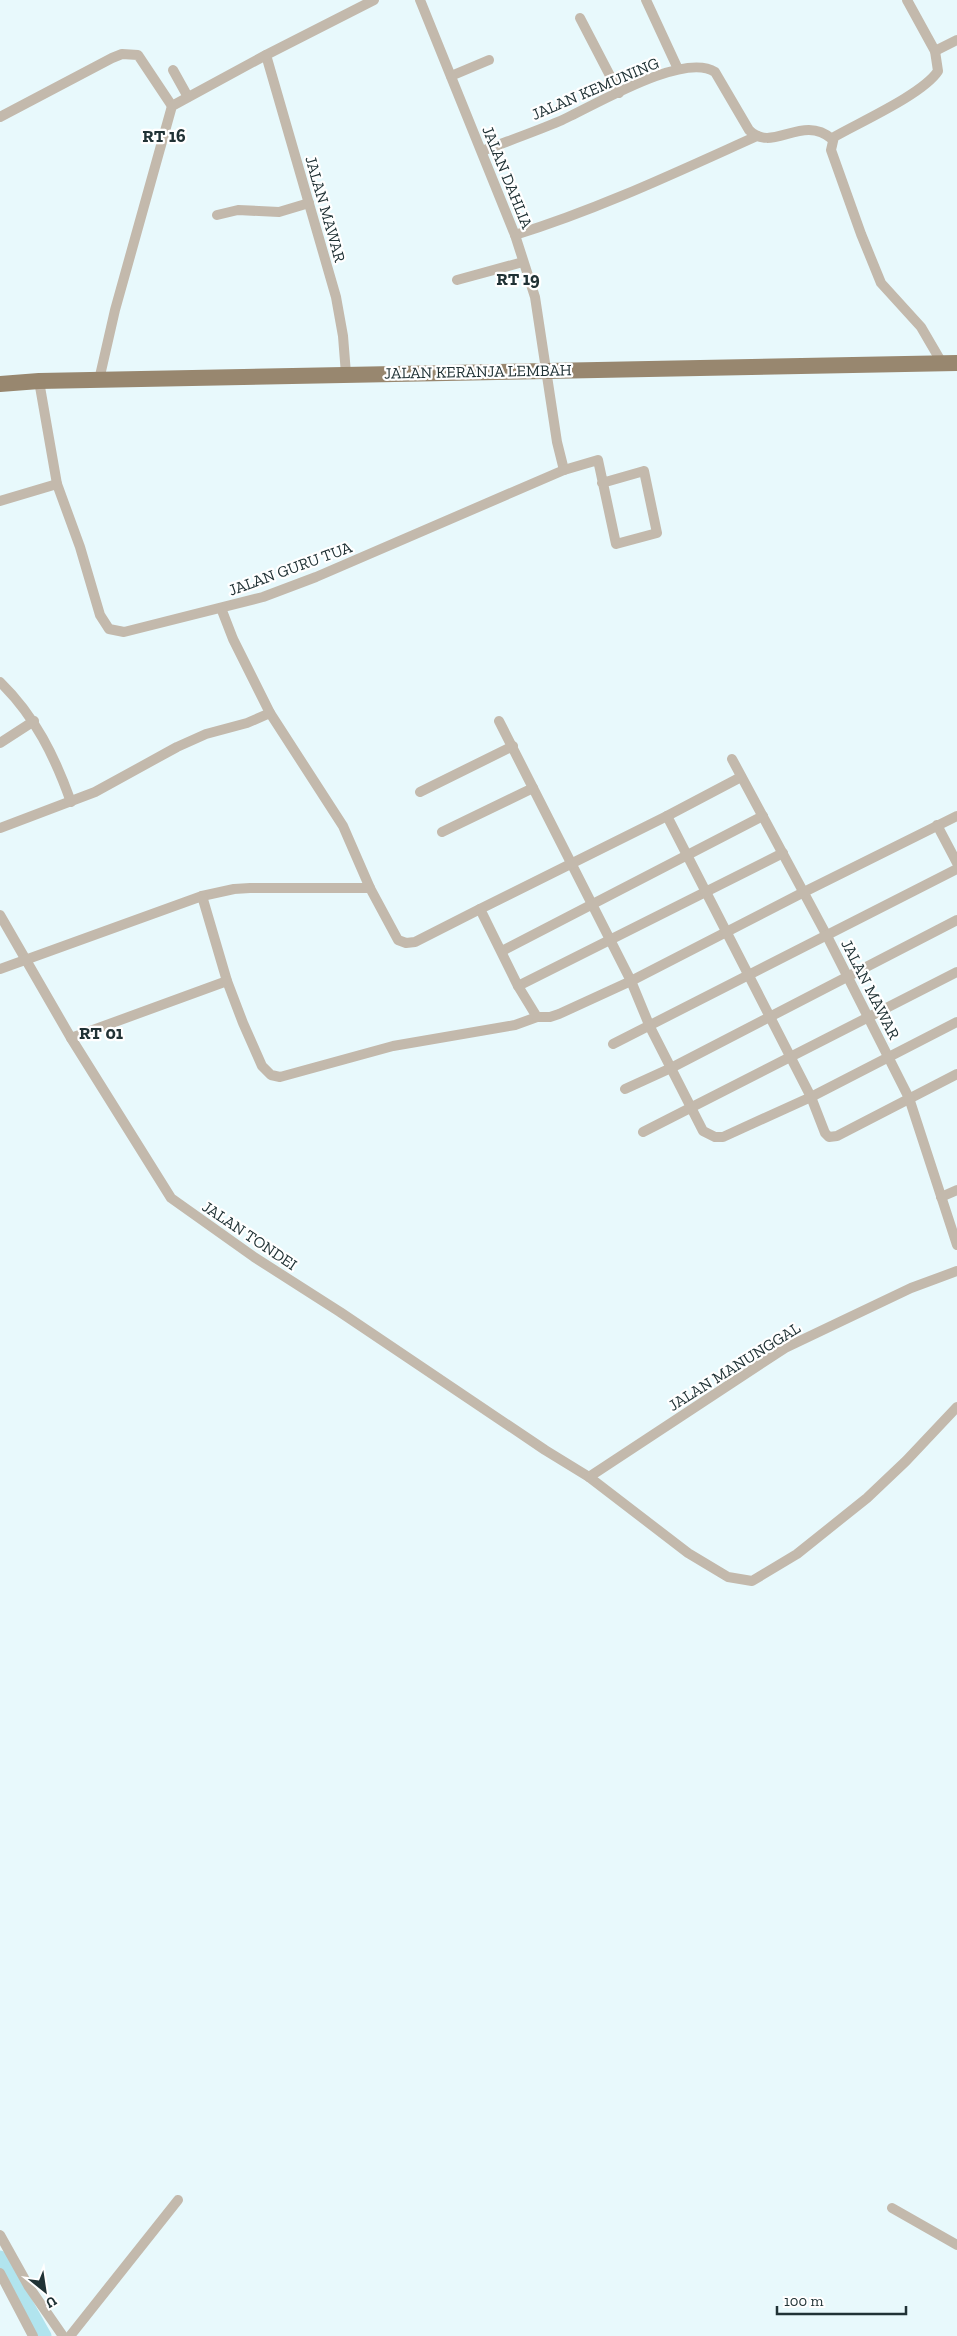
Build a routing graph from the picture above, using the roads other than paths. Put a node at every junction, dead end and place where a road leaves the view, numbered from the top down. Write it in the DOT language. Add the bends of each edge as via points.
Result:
graph roads {
  1 [pos="374,0"];
  2 [pos="420,0"];
  3 [pos="646,0"];
  4 [pos="907,0"];
  5 [pos="580,18"];
  6 [pos="957,40"];
  7 [pos="935,51"];
  8 [pos="266,54"];
  9 [pos="489,60"];
  10 [pos="678,69"];
  11 [pos="173,70"];
  12 [pos="451,76"];
  13 [pos="619,93"];
  14 [pos="188,96"];
  15 [pos="172,106"];
  16 [pos="0,117"];
  17 [pos="757,136"];
  18 [pos="832,140"];
  19 [pos="482,152"];
  20 [pos="308,203"];
  21 [pos="217,215"];
  22 [pos="515,235"];
  23 [pos="523,262"];
  24 [pos="457,280"];
  25 [pos="953,365"];
  26 [pos="545,370"];
  27 [pos="346,374"];
  28 [pos="99,380"];
  29 [pos="39,381"];
  30 [pos="0,384"];
  31 [pos="564,470"];
  32 [pos="602,483"];
  33 [pos="56,484"];
  34 [pos="0,501"];
  35 [pos="221,608"];
  36 [pos="0,682"];
  37 [pos="270,713"];
  38 [pos="34,721"];
  39 [pos="499,721"];
  40 [pos="0,742"];
  41 [pos="512,746"];
  42 [pos="732,759"];
  43 [pos="742,777"];
  44 [pos="533,788"];
  45 [pos="420,792"];
  46 [pos="71,802"];
  47 [pos="667,816"];
  48 [pos="763,816"];
  49 [pos="957,816"];
  50 [pos="937,825"];
  51 [pos="0,828"];
  52 [pos="442,832"];
  53 [pos="783,853"];
  54 [pos="689,856"];
  55 [pos="572,863"];
  56 [pos="957,863"];
  57 [pos="957,869"];
  58 [pos="370,888"];
  59 [pos="804,892"];
  60 [pos="706,893"];
  61 [pos="202,896"];
  62 [pos="592,904"];
  63 [pos="480,909"];
  64 [pos="0,916"];
  65 [pos="957,920"];
  66 [pos="726,932"];
  67 [pos="827,936"];
  68 [pos="609,940"];
  69 [pos="502,951"];
  70 [pos="26,959"];
  71 [pos="0,969"];
  72 [pos="957,972"];
  73 [pos="749,976"];
  74 [pos="848,977"];
  75 [pos="227,981"];
  76 [pos="631,982"];
  77 [pos="518,986"];
  78 [pos="537,1017"];
  79 [pos="769,1018"];
  80 [pos="868,1019"];
  81 [pos="957,1022"];
  82 [pos="650,1026"];
  83 [pos="71,1038"];
  84 [pos="613,1044"];
  85 [pos="888,1057"];
  86 [pos="790,1058"];
  87 [pos="671,1068"];
  88 [pos="957,1074"];
  89 [pos="625,1089"];
  90 [pos="811,1097"];
  91 [pos="909,1098"];
  92 [pos="690,1108"];
  93 [pos="643,1132"];
  94 [pos="957,1190"];
  95 [pos="941,1197"];
  96 [pos="957,1245"];
  97 [pos="957,1271"];
  98 [pos="957,1407"];
  99 [pos="589,1477"];
  100 [pos="178,2200"];
  101 [pos="892,2208"];
  102 [pos="0,2234"];
  103 [pos="957,2245"];
  104 [pos="0,2273"];
  105 [pos="33,2336"];
  106 [pos="63,2336"];
  107 [pos="70,2336"];
  1 -- 8 [label="street"];
  2 -- 12 [label="street, JALAN DAHLIA"];
  3 -- 10 [label="street"];
  4 -- 7 [label="street"];
  5 -- 13 [label="street"];
  6 -- 7 [label="street"];
  7 -- 18 [label="street" via="939,68 933,78"];
  8 -- 14 [label="street"];
  8 -- 20 [label="street, JALAN MAWAR"];
  9 -- 12 [label="street"];
  10 -- 13 [label="street, JALAN KEMUNING"];
  10 -- 17 [label="street, JALAN KEMUNING" via="703,67 715,72 749,130"];
  11 -- 14 [label="street"];
  12 -- 19 [label="street, JALAN DAHLIA"];
  13 -- 19 [label="street, JALAN KEMUNING"];
  14 -- 15 [label="street"];
  15 -- 16 [label="street" via="138,55 129,53 112,58"];
  15 -- 28 [label="street" via="115,310"];
  17 -- 18 [label="street" via="774,137 811,129"];
  17 -- 22 [label="street" via="620,198"];
  18 -- 25 [label="street" via="834,161 881,283"];
  19 -- 22 [label="street, JALAN DAHLIA"];
  20 -- 21 [label="street" via="279,212 238,210"];
  20 -- 27 [label="street, JALAN MAWAR" via="336,298"];
  22 -- 23 [label="street, JALAN DAHLIA"];
  23 -- 24 [label="street"];
  23 -- 26 [label="street, JALAN DAHLIA" via="539,317"];
  25 -- 26 [label="main road, JALAN KERANJA LEMBAH"];
  26 -- 27 [label="main road, JALAN KERANJA LEMBAH"];
  26 -- 31 [label="street"];
  27 -- 28 [label="main road, JALAN KERANJA LEMBAH"];
  28 -- 29 [label="main road, JALAN KERANJA LEMBAH"];
  29 -- 30 [label="main road, JALAN KERANJA LEMBAH"];
  29 -- 33 [label="street, JALAN GURU TUA"];
  31 -- 32 [label="street, JALAN GURU TUA" via="598,460"];
  31 -- 35 [label="street, JALAN GURU TUA" via="316,577 264,597"];
  32 -- 32 [label="street" via="616,544 657,533 644,471"];
  33 -- 34 [label="street"];
  33 -- 35 [label="street, JALAN GURU TUA" via="80,547 100,615 109,629 124,632"];
  35 -- 37 [label="street"];
  36 -- 38 [label="street"];
  37 -- 46 [label="street" via="196,738"];
  37 -- 58 [label="street" via="343,826"];
  38 -- 40 [label="street"];
  38 -- 46 [label="street" via="54,755"];
  39 -- 41 [label="street"];
  41 -- 44 [label="street"];
  41 -- 45 [label="street"];
  42 -- 43 [label="street, JALAN MAWAR"];
  43 -- 47 [label="street"];
  43 -- 48 [label="street, JALAN MAWAR"];
  44 -- 52 [label="street"];
  44 -- 55 [label="street"];
  46 -- 51 [label="street"];
  47 -- 54 [label="street"];
  47 -- 55 [label="street"];
  48 -- 53 [label="street, JALAN MAWAR"];
  48 -- 54 [label="street"];
  49 -- 50 [label="street"];
  50 -- 56 [label="street"];
  50 -- 59 [label="street"];
  53 -- 59 [label="street, JALAN MAWAR"];
  53 -- 60 [label="street"];
  54 -- 60 [label="street"];
  54 -- 62 [label="street"];
  55 -- 62 [label="street"];
  55 -- 63 [label="street"];
  57 -- 67 [label="street"];
  58 -- 61 [label="street" via="250,888"];
  58 -- 63 [label="street" via="398,940 404,943 424,938"];
  59 -- 66 [label="street"];
  59 -- 67 [label="street, JALAN MAWAR"];
  60 -- 66 [label="street"];
  60 -- 68 [label="street"];
  61 -- 70 [label="street"];
  61 -- 75 [label="street"];
  62 -- 68 [label="street"];
  62 -- 69 [label="street"];
  63 -- 69 [label="street"];
  64 -- 70 [label="street, JALAN TONDEI"];
  65 -- 74 [label="street"];
  66 -- 73 [label="street"];
  66 -- 76 [label="street"];
  67 -- 73 [label="street"];
  67 -- 74 [label="street, JALAN MAWAR"];
  68 -- 76 [label="street"];
  68 -- 77 [label="street"];
  69 -- 77 [label="street"];
  70 -- 71 [label="street"];
  70 -- 83 [label="street, JALAN TONDEI"];
  72 -- 80 [label="street"];
  73 -- 79 [label="street"];
  73 -- 82 [label="street"];
  74 -- 79 [label="street"];
  74 -- 80 [label="street, JALAN MAWAR"];
  75 -- 78 [label="street" via="262,1066 271,1075 280,1077 393,1046 515,1024"];
  75 -- 83 [label="street"];
  76 -- 78 [label="street" via="550,1017"];
  76 -- 82 [label="street"];
  77 -- 78 [label="street"];
  79 -- 86 [label="street"];
  79 -- 87 [label="street"];
  80 -- 85 [label="street, JALAN MAWAR"];
  80 -- 86 [label="street"];
  81 -- 85 [label="street"];
  82 -- 84 [label="street"];
  82 -- 87 [label="street"];
  83 -- 99 [label="street, JALAN TONDEI" via="171,1198 254,1257"];
  85 -- 90 [label="street"];
  85 -- 91 [label="street, JALAN MAWAR"];
  86 -- 90 [label="street"];
  86 -- 92 [label="street"];
  87 -- 89 [label="street"];
  87 -- 92 [label="street"];
  88 -- 91 [label="street"];
  90 -- 91 [label="street" via="829,1137 837,1136"];
  90 -- 92 [label="street" via="723,1137 703,1131"];
  91 -- 95 [label="street, JALAN MAWAR"];
  92 -- 93 [label="street"];
  94 -- 95 [label="street"];
  95 -- 96 [label="street, JALAN MAWAR"];
  97 -- 99 [label="street, JALAN MANUNGGAL" via="911,1288 785,1348"];
  98 -- 99 [label="street, JALAN TONDEI" via="867,1498 797,1554 752,1581 728,1577 696,1558"];
  100 -- 107 [label="street"];
  101 -- 103 [label="street"];
  102 -- 106 [label="street" via="29,2287"];
  104 -- 105 [label="street"];
}
